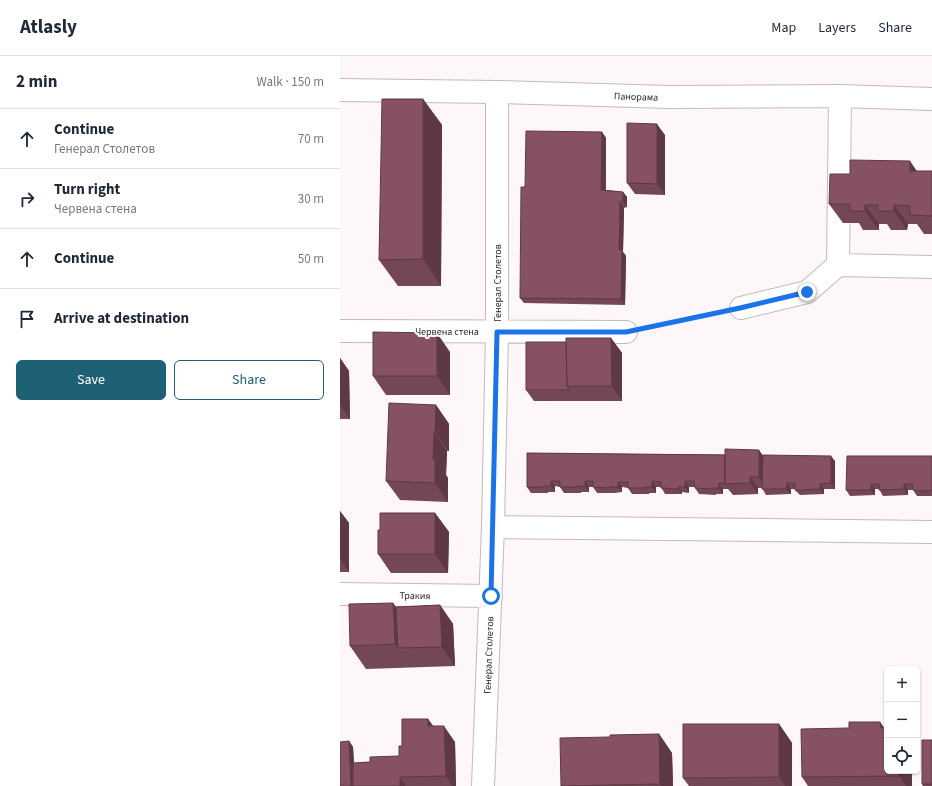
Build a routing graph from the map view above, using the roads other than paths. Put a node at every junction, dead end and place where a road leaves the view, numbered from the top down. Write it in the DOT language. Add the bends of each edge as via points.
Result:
graph roads {
  1 [pos="340,90"];
  2 [pos="497,92"];
  3 [pos="840,96"];
  4 [pos="932,99"];
  5 [pos="838,265"];
  6 [pos="932,266"];
  7 [pos="740,308"];
  8 [pos="340,331"];
  9 [pos="497,332"];
  10 [pos="626,332"];
  11 [pos="493,527"];
  12 [pos="932,532"];
  13 [pos="340,594"];
  14 [pos="491,596"];
  15 [pos="483,786"];
  1 -- 2 [label="street, Панорама"];
  2 -- 3 [label="street, Панорама"];
  2 -- 9 [label="street, Генерал Столетов"];
  3 -- 4 [label="street, Панорама"];
  3 -- 5 [label="street"];
  5 -- 6 [label="street"];
  5 -- 7 [label="street" via="807,292"];
  8 -- 9 [label="street, Червена стена"];
  9 -- 10 [label="street, Червена стена"];
  9 -- 11 [label="street, Генерал Столетов"];
  11 -- 12 [label="street"];
  11 -- 14 [label="street, Генерал Столетов"];
  13 -- 14 [label="street, Тракия"];
  14 -- 15 [label="street, Генерал Столетов"];
}
